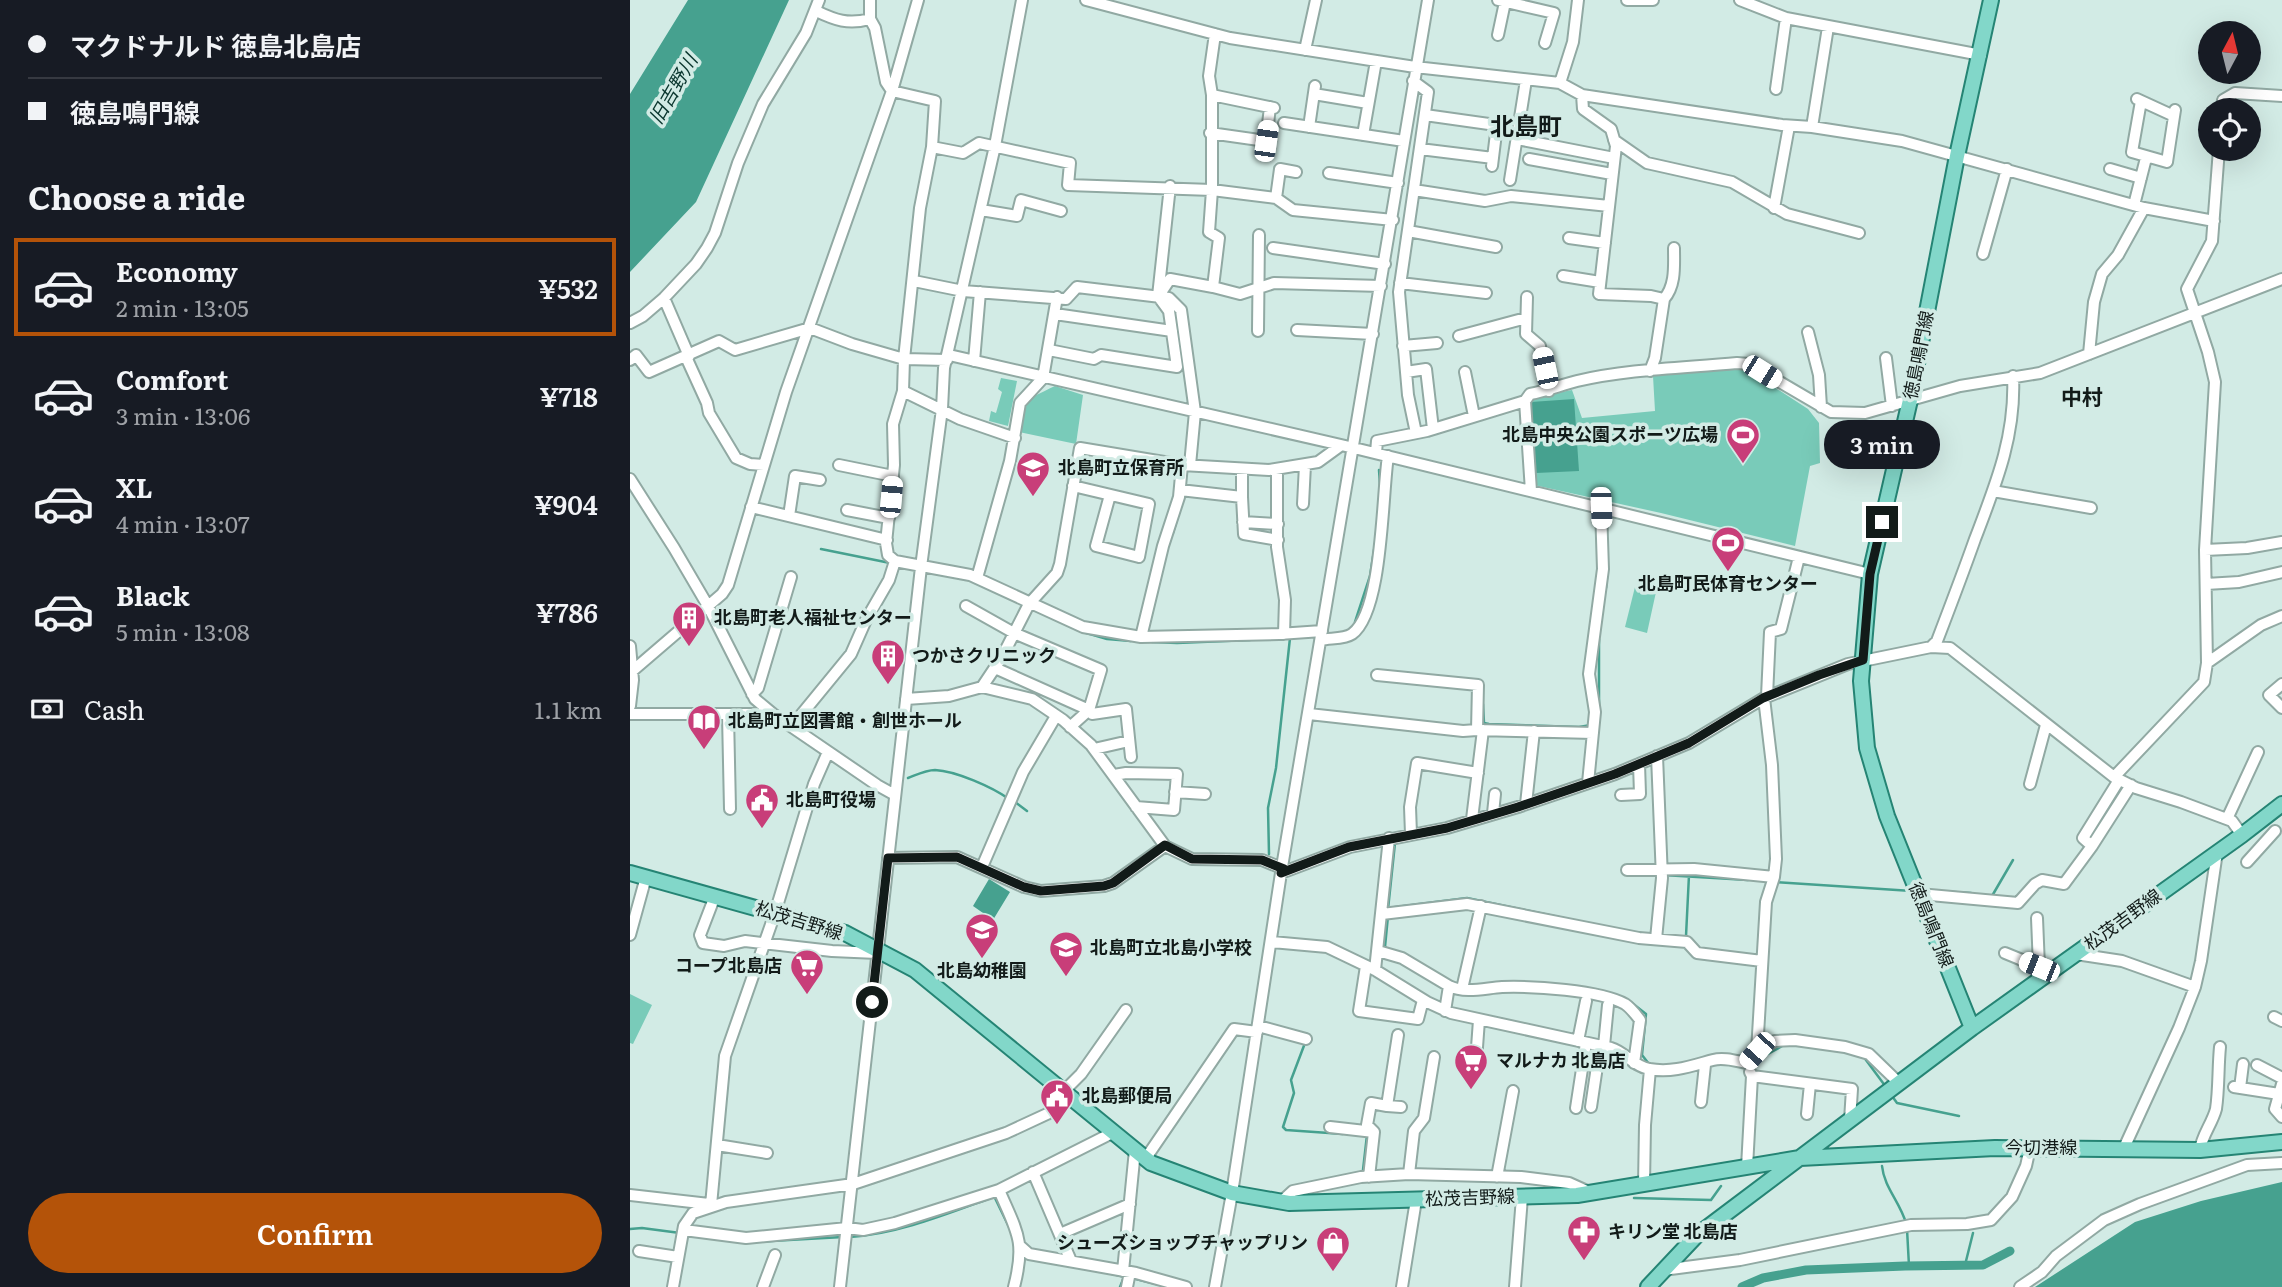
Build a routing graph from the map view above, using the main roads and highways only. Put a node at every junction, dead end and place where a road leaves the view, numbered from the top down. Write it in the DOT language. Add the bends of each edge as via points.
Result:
graph roads {
  1 [pos="1992,0"];
  2 [pos="2282,804"];
  3 [pos="630,873"];
  4 [pos="1972,1028"];
  5 [pos="2282,1142"];
  6 [pos="1800,1158"];
  7 [pos="1648,1287"];
  1 -- 4 [label="main road, 徳島鳴門線" via="1870,574 1861,681 1867,748 1887,816"];
  2 -- 4 [label="main road, 松茂吉野線" via="2076,954 2041,972"];
  3 -- 6 [label="main road, 松茂吉野線" via="845,933 915,970 1151,1163 1232,1193 1281,1202 1592,1194"];
  4 -- 6 [label="main road, 松茂吉野線"];
  5 -- 6 [label="main road, 今切港線" via="2200,1150 2030,1148"];
  6 -- 7 [label="main road" via="1696,1236"];
}
